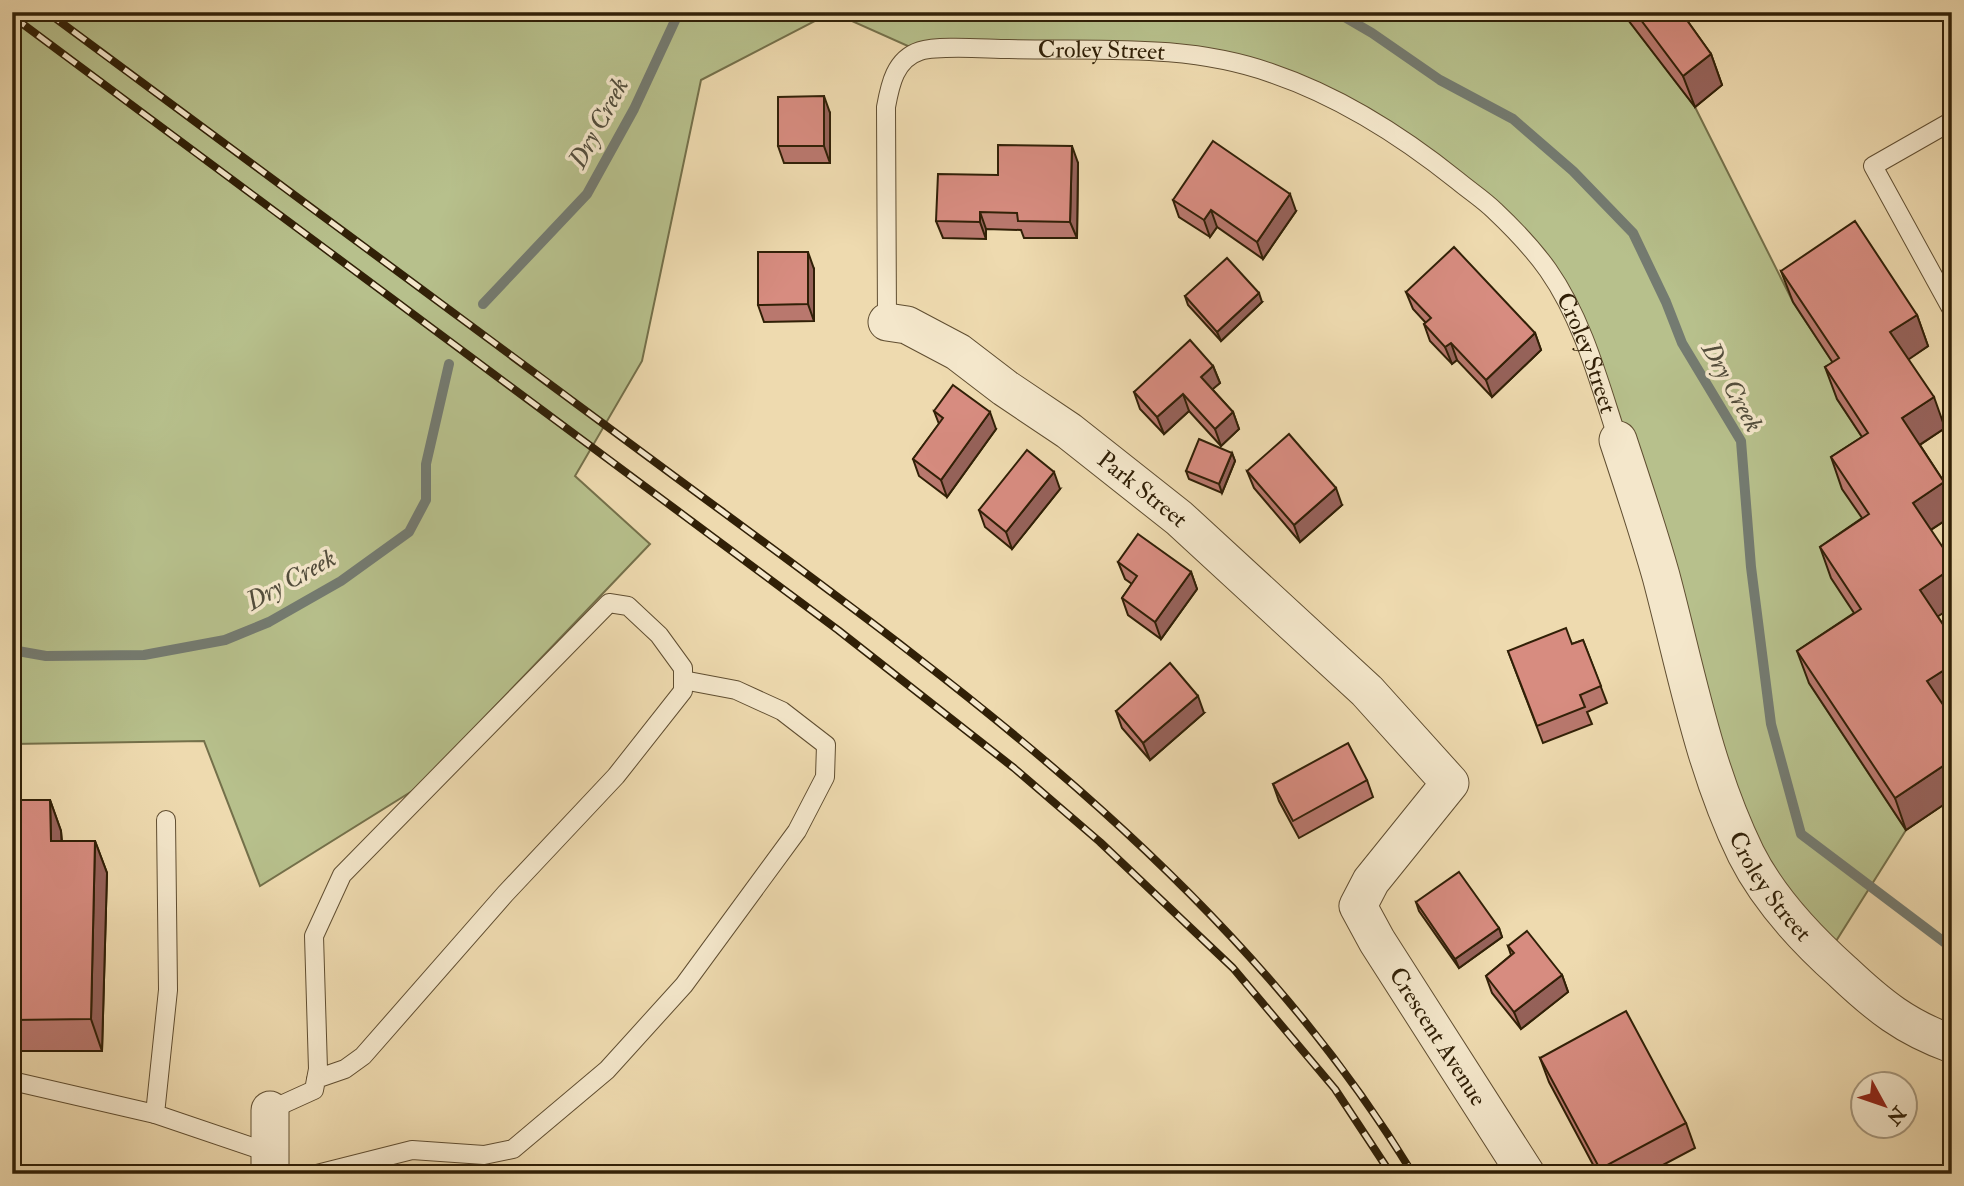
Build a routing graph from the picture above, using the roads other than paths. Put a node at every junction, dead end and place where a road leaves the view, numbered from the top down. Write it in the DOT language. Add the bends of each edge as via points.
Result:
graph roads {
  1 [pos="901,63"];
  2 [pos="1952,121"];
  3 [pos="1952,310"];
  4 [pos="887,322"];
  5 [pos="1618,440"];
  6 [pos="683,680"];
  7 [pos="166,820"];
  8 [pos="1363,896"];
  9 [pos="1952,1044"];
  10 [pos="316,1079"];
  11 [pos="12,1081"];
  12 [pos="270,1110"];
  13 [pos="155,1114"];
  14 [pos="270,1163"];
  15 [pos="317,1174"];
  16 [pos="1526,1174"];
  1 -- 4 [label="lane, Park Street" via="886,107"];
  1 -- 5 [label="lane, Croley Street" via="919,51 958,48 1168,51 1270,72 1315,90 1424,154 1494,210 1547,269 1587,347"];
  2 -- 3 [label="lane" via="1873,166"];
  4 -- 8 [label="street, Park Street" via="907,326 958,352 1069,430 1179,518 1367,691 1450,783"];
  5 -- 9 [label="street, Croley Street" via="1661,575 1709,762 1746,854 1788,915 1872,1000 1902,1023"];
  6 -- 10 [label="lane" via="683,691 616,776 363,1056 345,1069"];
  6 -- 10 [label="lane" via="683,668 659,635 628,606 609,603 342,875 314,936"];
  6 -- 15 [label="lane" via="736,690 782,711 826,745 825,777 797,831 684,985 607,1070 513,1149 484,1154 412,1150"];
  7 -- 13 [label="lane" via="168,990"];
  8 -- 16 [label="street, Crescent Avenue" via="1358,906 1377,941"];
  10 -- 12 [label="lane" via="314,1090"];
  11 -- 13 [label="lane"];
  12 -- 14 [label="street"];
  13 -- 14 [label="lane"];
}
